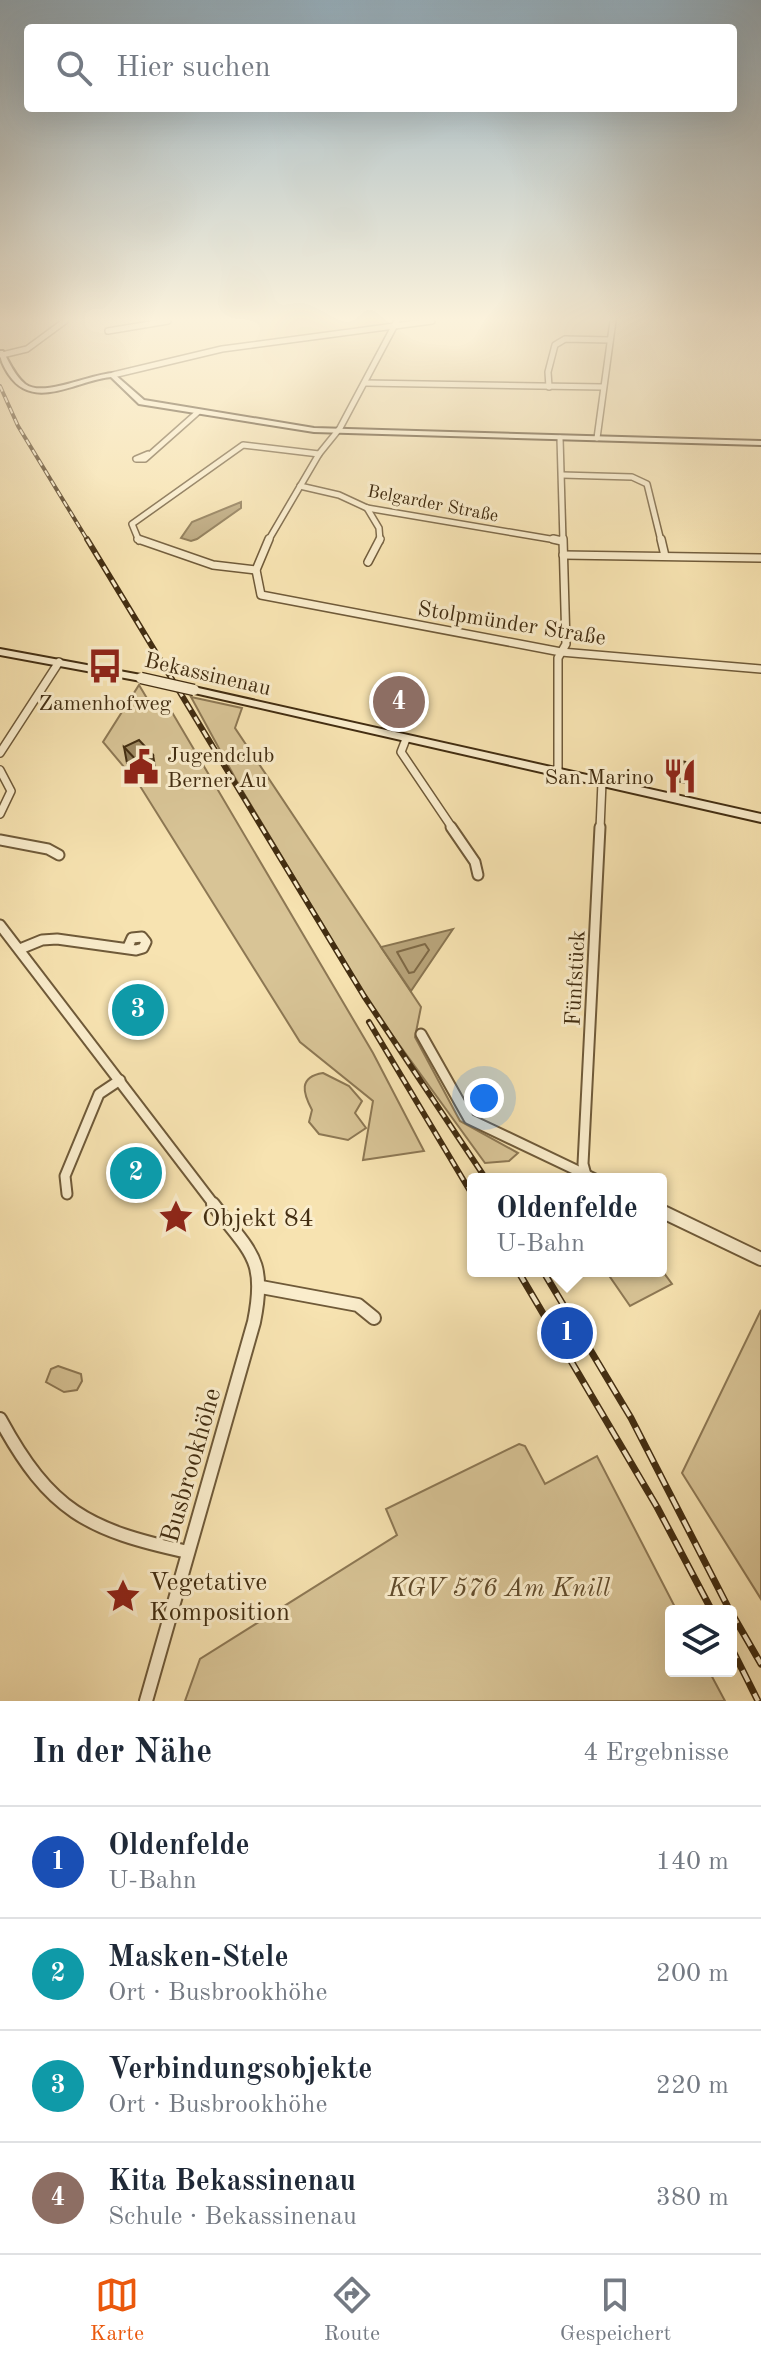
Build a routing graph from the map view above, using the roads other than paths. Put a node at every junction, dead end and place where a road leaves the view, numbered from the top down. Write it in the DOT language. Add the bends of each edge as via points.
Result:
graph roads {
  1 [pos="139,400"];
  2 [pos="354,400"];
  3 [pos="601,400"];
  4 [pos="198,412"];
  5 [pos="335,432"];
  6 [pos="560,438"];
  7 [pos="597,438"];
  8 [pos="761,443"];
  9 [pos="148,454"];
  10 [pos="319,454"];
  11 [pos="562,475"];
  12 [pos="300,486"];
  13 [pos="367,508"];
  14 [pos="562,541"];
  15 [pos="563,555"];
  16 [pos="665,556"];
  17 [pos="761,558"];
  18 [pos="368,562"];
  19 [pos="256,570"];
  20 [pos="0,652"];
  21 [pos="561,652"];
  22 [pos="59,662"];
  23 [pos="761,669"];
  24 [pos="406,739"];
  25 [pos="0,753"];
  26 [pos="0,770"];
  27 [pos="558,772"];
  28 [pos="602,782"];
  29 [pos="0,814"];
  30 [pos="761,818"];
  31 [pos="0,840"];
  32 [pos="59,855"];
  33 [pos="478,875"];
  34 [pos="0,925"];
  35 [pos="128,947"];
  36 [pos="20,949"];
  37 [pos="421,1034"];
  38 [pos="120,1080"];
  39 [pos="582,1173"];
  40 [pos="588,1173"];
  41 [pos="67,1194"];
  42 [pos="667,1214"];
  43 [pos="761,1259"];
  44 [pos="261,1287"];
  45 [pos="374,1318"];
  46 [pos="0,1419"];
  47 [pos="188,1552"];
  48 [pos="146,1701"];
  1 -- 4 [label="street"];
  2 -- 5 [label="street"];
  3 -- 7 [label="street"];
  4 -- 5 [label="street"];
  4 -- 9 [label="street"];
  5 -- 6 [label="street"];
  5 -- 10 [label="street"];
  6 -- 7 [label="street"];
  6 -- 11 [label="street"];
  7 -- 8 [label="street"];
  10 -- 12 [label="street"];
  10 -- 19 [label="street" via="243,445 132,524 139,542 216,566"];
  11 -- 14 [label="street"];
  11 -- 16 [label="street" via="632,477 647,484"];
  12 -- 13 [label="street, Belgarder Straße"];
  12 -- 19 [label="street"];
  13 -- 14 [label="street, Belgarder Straße"];
  13 -- 18 [label="street" via="382,538"];
  14 -- 15 [label="street"];
  15 -- 16 [label="street"];
  15 -- 21 [label="street" via="566,644"];
  16 -- 17 [label="street"];
  19 -- 21 [label="street, Stolpmünder Straße" via="261,595"];
  20 -- 22 [label="street, Bekassinenau"];
  21 -- 23 [label="street, Stolpmünder Straße"];
  21 -- 27 [label="street"];
  22 -- 24 [label="street, Bekassinenau, bridge"];
  22 -- 25 [label="street"];
  24 -- 27 [label="street, Bekassinenau"];
  24 -- 33 [label="street" via="401,752 475,862"];
  26 -- 29 [label="street" via="11,791"];
  27 -- 28 [label="street, Bekassinenau"];
  28 -- 30 [label="street, Bekassinenau"];
  28 -- 40 [label="street, Fünfstück" via="583,1164"];
  31 -- 32 [label="street"];
  34 -- 36 [label="street"];
  35 -- 36 [label="street" via="55,938"];
  36 -- 38 [label="street"];
  37 -- 39 [label="street" via="469,1119"];
  38 -- 41 [label="street" via="99,1094 65,1176"];
  38 -- 44 [label="street" via="255,1259"];
  42 -- 43 [label="street"];
  44 -- 45 [label="street" via="358,1305"];
  44 -- 47 [label="street, Busbrookhöhe"];
  46 -- 47 [label="street" via="30,1475 80,1519 102,1530"];
  47 -- 48 [label="street, Busbrookhöhe"];
}
